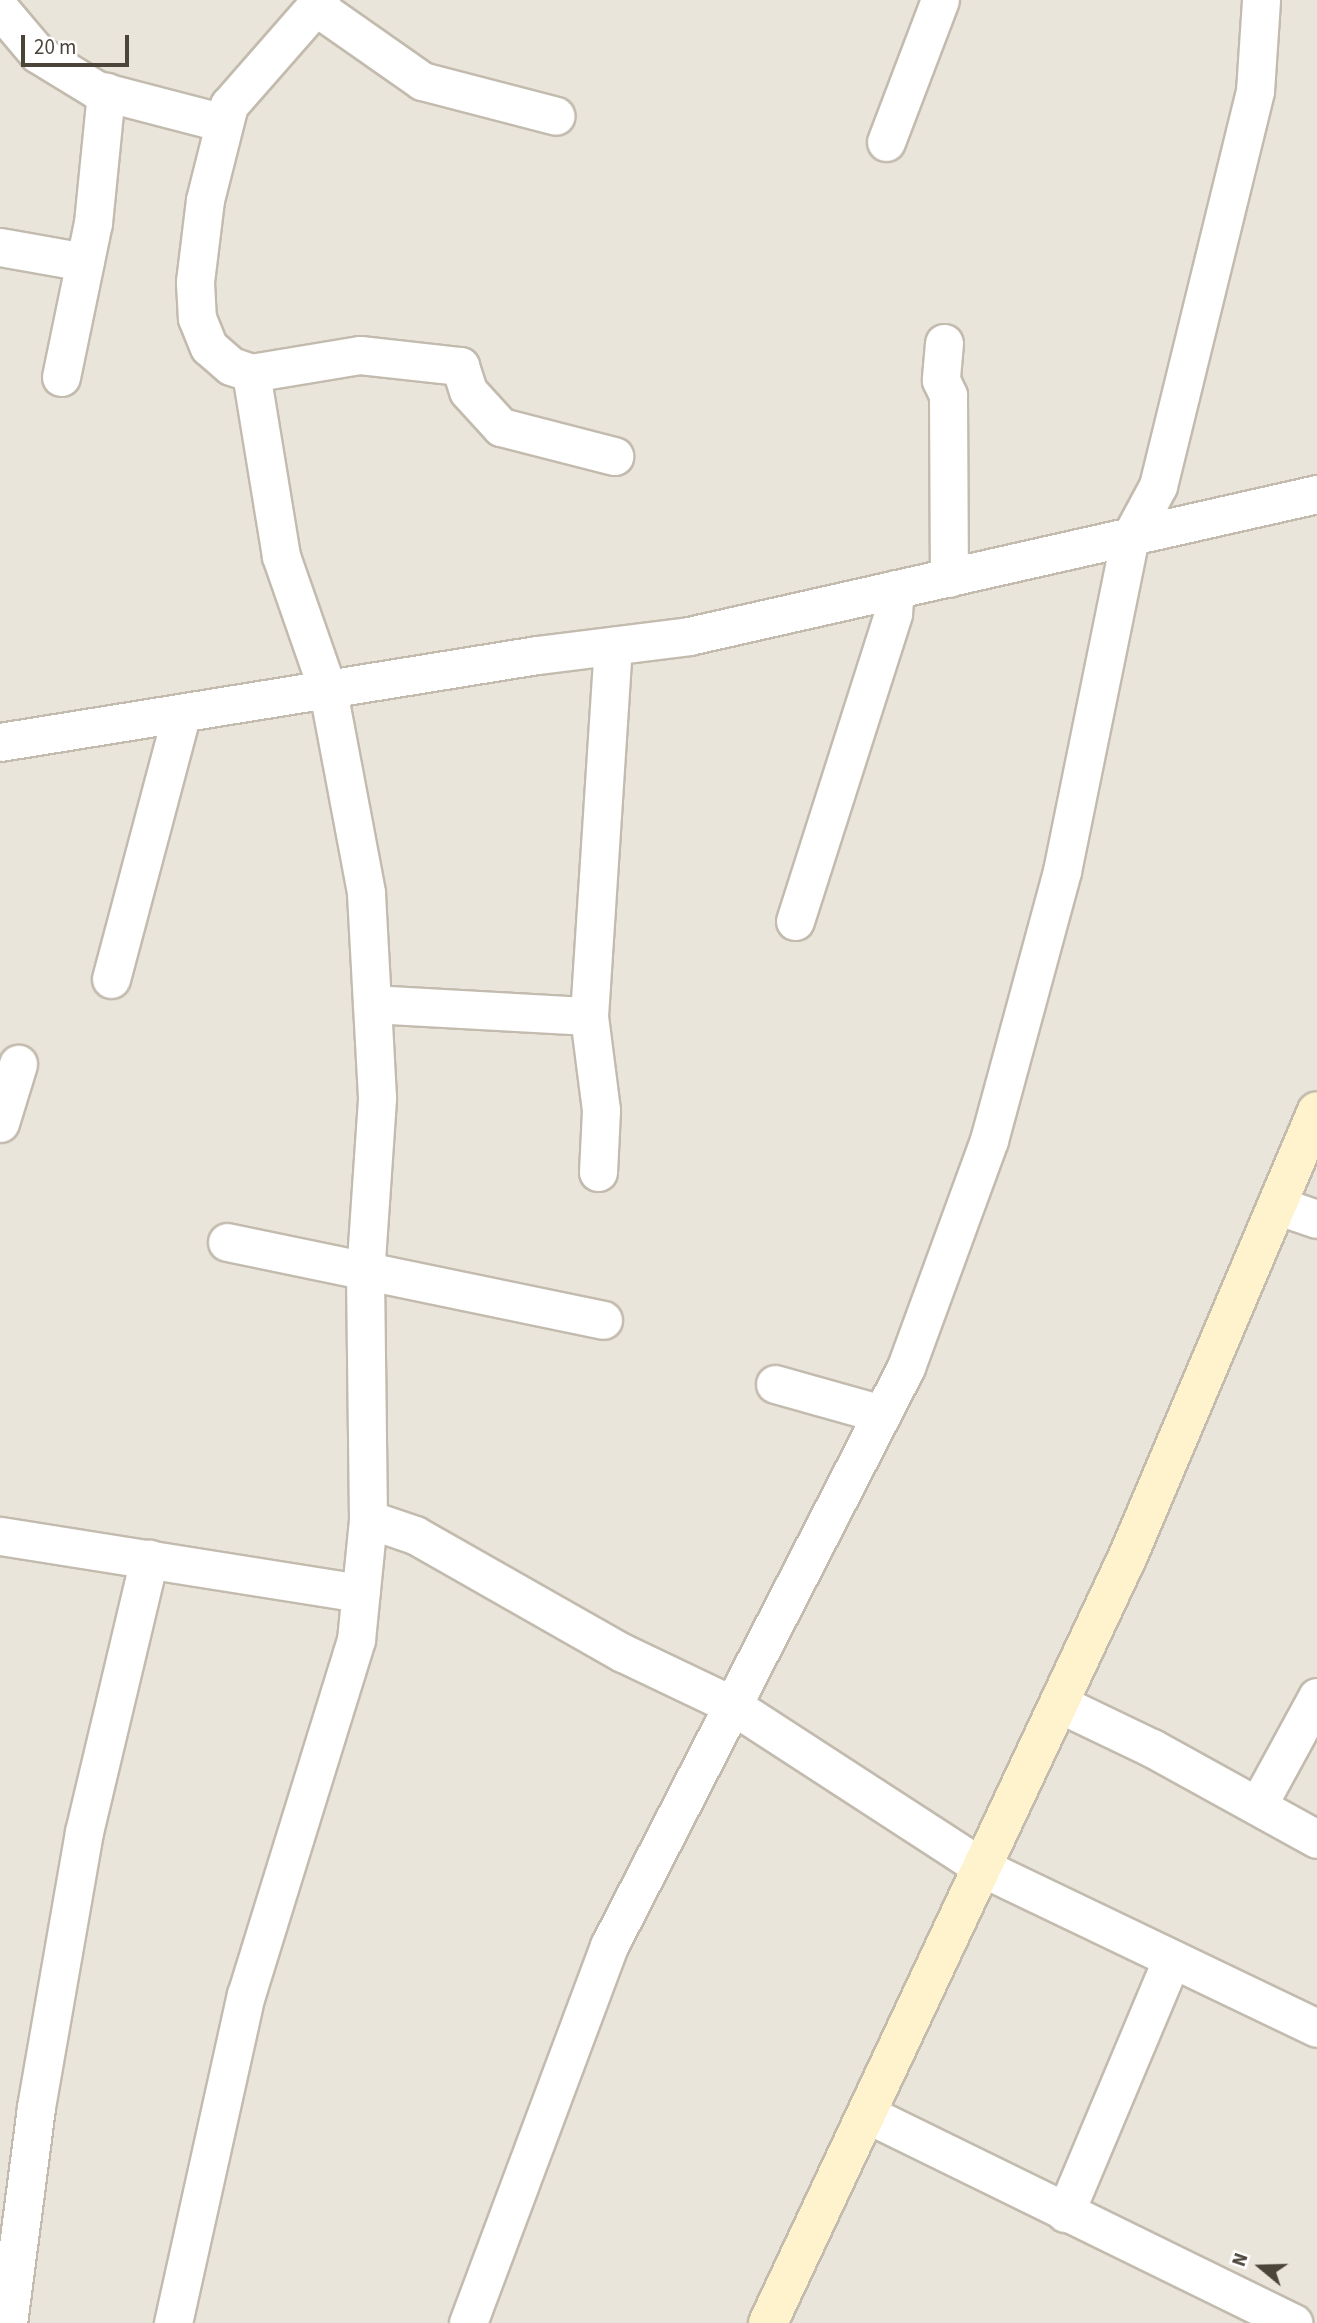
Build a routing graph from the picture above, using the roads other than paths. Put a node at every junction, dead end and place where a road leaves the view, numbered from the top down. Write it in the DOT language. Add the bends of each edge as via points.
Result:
graph roads {
  1 [pos="940,0"];
  2 [pos="1261,0"];
  3 [pos="318,3"];
  4 [pos="0,9"];
  5 [pos="106,92"];
  6 [pos="556,116"];
  7 [pos="224,123"];
  8 [pos="886,142"];
  9 [pos="0,247"];
  10 [pos="85,262"];
  11 [pos="944,343"];
  12 [pos="251,373"];
  13 [pos="61,377"];
  14 [pos="614,456"];
  15 [pos="1317,494"];
  16 [pos="1130,538"];
  17 [pos="948,578"];
  18 [pos="895,589"];
  19 [pos="613,646"];
  20 [pos="328,691"];
  21 [pos="181,715"];
  22 [pos="0,742"];
  23 [pos="795,921"];
  24 [pos="111,979"];
  25 [pos="372,1004"];
  26 [pos="589,1016"];
  27 [pos="18,1064"];
  28 [pos="1317,1111"];
  29 [pos="0,1123"];
  30 [pos="598,1172"];
  31 [pos="1276,1205"];
  32 [pos="1317,1219"];
  33 [pos="227,1242"];
  34 [pos="365,1267"];
  35 [pos="603,1320"];
  36 [pos="775,1384"];
  37 [pos="881,1414"];
  38 [pos="368,1519"];
  39 [pos="0,1536"];
  40 [pos="149,1559"];
  41 [pos="361,1593"];
  42 [pos="1317,1697"];
  43 [pos="1060,1704"];
  44 [pos="732,1705"];
  45 [pos="1258,1805"];
  46 [pos="1317,1839"];
  47 [pos="983,1868"];
  48 [pos="1171,1961"];
  49 [pos="1317,2028"];
  50 [pos="867,2114"];
  51 [pos="1065,2213"];
  52 [pos="8,2323"];
  53 [pos="173,2323"];
  54 [pos="468,2323"];
  55 [pos="768,2323"];
  56 [pos="1294,2323"];
  1 -- 8 [label="street"];
  2 -- 16 [label="street" via="1255,91 1158,486"];
  3 -- 6 [label="street" via="422,81"];
  3 -- 7 [label="street" via="229,106"];
  4 -- 5 [label="street" via="38,54"];
  5 -- 7 [label="street"];
  5 -- 10 [label="street"];
  7 -- 12 [label="street" via="205,200 197,318 209,347 231,366"];
  9 -- 10 [label="street"];
  10 -- 13 [label="street"];
  11 -- 17 [label="street" via="941,380 948,395"];
  12 -- 14 [label="street" via="360,355 460,366 468,391 501,427"];
  12 -- 20 [label="street" via="281,556"];
  15 -- 16 [label="street"];
  16 -- 17 [label="street"];
  16 -- 37 [label="street" via="1062,871 989,1140 911,1356"];
  17 -- 18 [label="street"];
  18 -- 19 [label="street" via="689,636"];
  18 -- 23 [label="street" via="894,613"];
  19 -- 20 [label="street"];
  19 -- 26 [label="street"];
  20 -- 21 [label="street"];
  20 -- 25 [label="street" via="366,892"];
  21 -- 22 [label="street"];
  21 -- 24 [label="street"];
  25 -- 26 [label="street"];
  25 -- 34 [label="street" via="377,1097"];
  26 -- 30 [label="street" via="601,1110"];
  27 -- 29 [label="street"];
  28 -- 31 [label="street"];
  31 -- 32 [label="street"];
  31 -- 43 [label="street"];
  33 -- 34 [label="street"];
  34 -- 35 [label="street"];
  34 -- 38 [label="street"];
  36 -- 37 [label="street"];
  37 -- 44 [label="street"];
  38 -- 41 [label="street"];
  38 -- 44 [label="street" via="415,1535 623,1653"];
  39 -- 40 [label="street"];
  40 -- 41 [label="street"];
  40 -- 52 [label="street" via="84,1832 36,2107"];
  41 -- 53 [label="street" via="356,1640 246,1995"];
  42 -- 45 [label="street"];
  43 -- 45 [label="street"];
  43 -- 47 [label="street"];
  44 -- 47 [label="street"];
  44 -- 54 [label="street" via="608,1946"];
  45 -- 46 [label="street"];
  47 -- 48 [label="street"];
  47 -- 50 [label="street"];
  48 -- 49 [label="street"];
  48 -- 51 [label="street"];
  50 -- 51 [label="street"];
  50 -- 55 [label="street"];
  51 -- 56 [label="street"];
}
